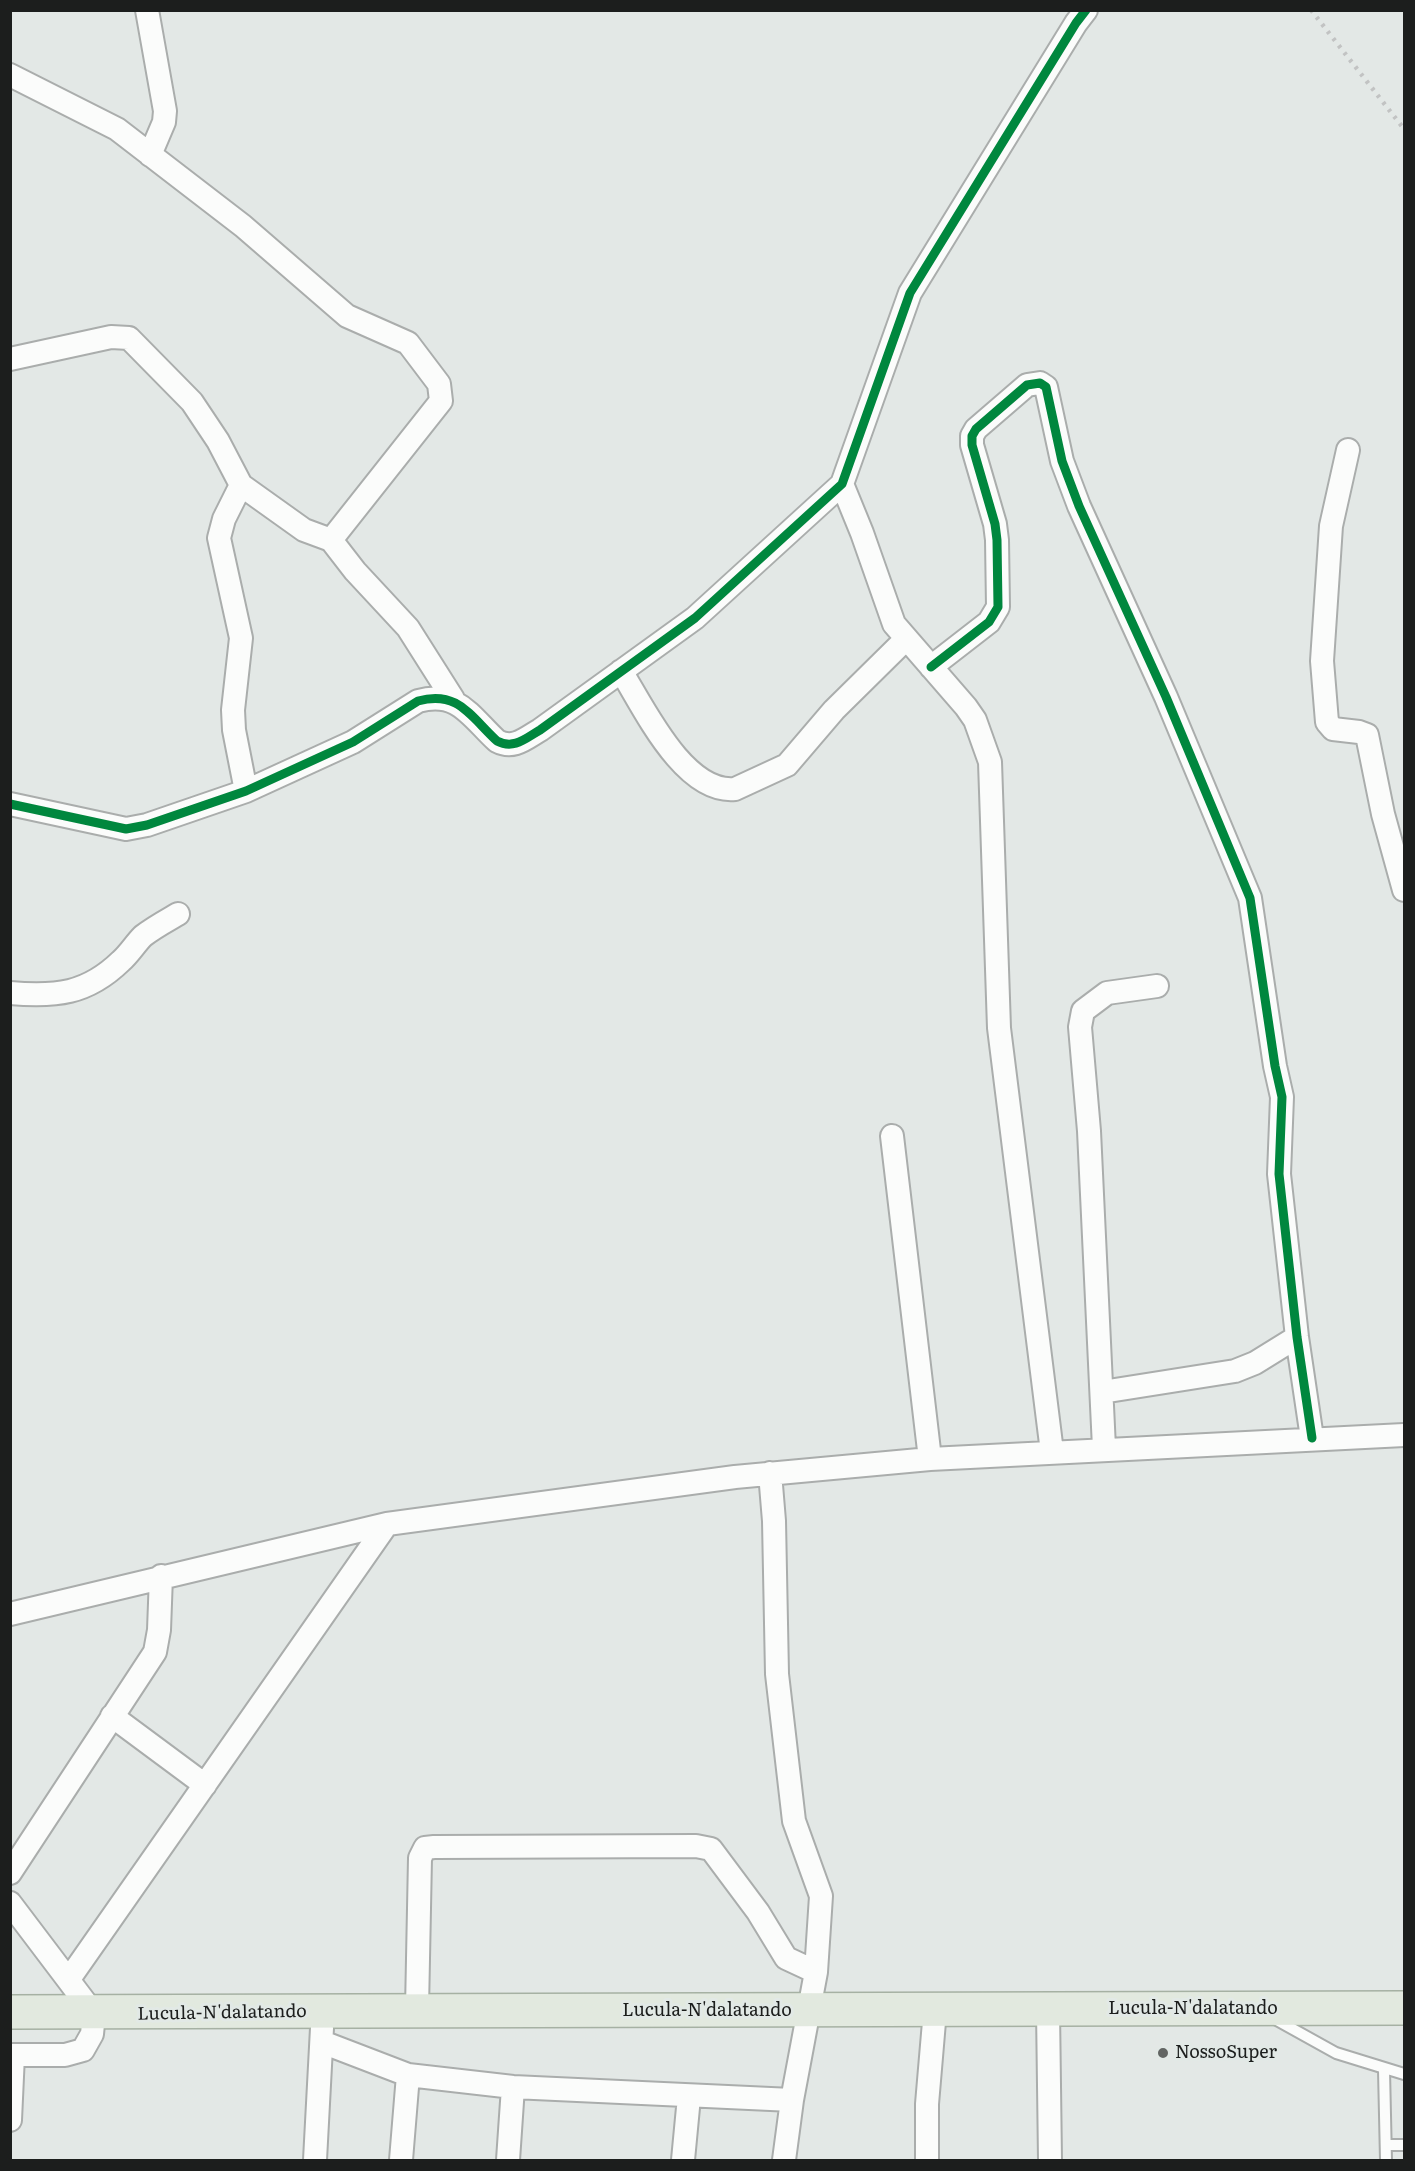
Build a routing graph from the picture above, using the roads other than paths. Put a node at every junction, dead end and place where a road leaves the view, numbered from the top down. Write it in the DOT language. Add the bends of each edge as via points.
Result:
graph roads {
  1 [pos="147,10"];
  2 [pos="1086,10"];
  3 [pos="10,75"];
  4 [pos="150,155"];
  5 [pos="10,359"];
  6 [pos="1348,450"];
  7 [pos="241,484"];
  8 [pos="842,484"];
  9 [pos="331,540"];
  10 [pos="906,639"];
  11 [pos="931,667"];
  12 [pos="621,671"];
  13 [pos="453,699"];
  14 [pos="246,791"];
  15 [pos="10,804"];
  16 [pos="1404,890"];
  17 [pos="178,914"];
  18 [pos="1157,986"];
  19 [pos="10,993"];
  20 [pos="892,1136"];
  21 [pos="1297,1337"];
  22 [pos="1102,1392"];
  23 [pos="1404,1435"];
  24 [pos="1312,1438"];
  25 [pos="1104,1448"];
  26 [pos="1052,1452"];
  27 [pos="930,1459"];
  28 [pos="770,1473"];
  29 [pos="387,1524"];
  30 [pos="161,1576"];
  31 [pos="10,1614"];
  32 [pos="112,1716"];
  33 [pos="205,1785"];
  34 [pos="10,1873"];
  35 [pos="10,1903"];
  36 [pos="816,1972"];
  37 [pos="69,1979"];
  38 [pos="1256,2008"];
  39 [pos="1404,2008"];
  40 [pos="417,2009"];
  41 [pos="935,2010"];
  42 [pos="1048,2010"];
  43 [pos="808,2011"];
  44 [pos="10,2013"];
  45 [pos="94,2014"];
  46 [pos="322,2027"];
  47 [pos="12,2055"];
  48 [pos="1384,2070"];
  49 [pos="1404,2074"];
  50 [pos="408,2075"];
  51 [pos="513,2087"];
  52 [pos="688,2097"];
  53 [pos="792,2100"];
  54 [pos="10,2120"];
  55 [pos="1386,2145"];
  56 [pos="1404,2145"];
  57 [pos="315,2160"];
  58 [pos="401,2160"];
  59 [pos="508,2160"];
  60 [pos="683,2160"];
  61 [pos="784,2160"];
  62 [pos="927,2160"];
  63 [pos="1050,2160"];
  64 [pos="1386,2160"];
  1 -- 4 [label="street" via="165,111"];
  2 -- 8 [label="street" via="910,293"];
  3 -- 4 [label="street" via="117,129"];
  4 -- 9 [label="street" via="243,226 347,316 408,343 439,384 441,401"];
  5 -- 7 [label="street" via="111,337 129,338 192,402"];
  6 -- 16 [label="street" via="1331,526 1322,661 1327,722 1333,729 1367,735"];
  7 -- 9 [label="street" via="304,530"];
  7 -- 14 [label="street" via="219,538 241,638 233,710"];
  8 -- 10 [label="street" via="888,610"];
  8 -- 12 [label="street" via="694,618"];
  9 -- 13 [label="street" via="408,628"];
  10 -- 11 [label="street"];
  10 -- 12 [label="street" via="834,710 788,765 735,789 708,785 670,750"];
  11 -- 21 [label="street" via="989,622 998,607 995,524 972,436 1027,385 1040,383 1046,387 1062,461 1079,506 1166,697 1250,898 1282,1097 1279,1174"];
  11 -- 26 [label="street" via="975,720 990,762 999,1028"];
  12 -- 13 [label="street" via="516,744 497,741"];
  13 -- 14 [label="street" via="418,701 353,742"];
  14 -- 15 [label="street" via="126,829"];
  17 -- 19 [label="street" via="143,936 105,975 78,989 48,996"];
  18 -- 22 [label="street" via="1107,993 1083,1011 1080,1027"];
  20 -- 27 [label="street"];
  21 -- 22 [label="street" via="1235,1371"];
  21 -- 24 [label="street"];
  22 -- 25 [label="street"];
  23 -- 24 [label="street"];
  24 -- 25 [label="street"];
  25 -- 26 [label="street"];
  26 -- 27 [label="street"];
  27 -- 28 [label="street"];
  28 -- 29 [label="street"];
  28 -- 36 [label="street" via="777,1674 794,1821 821,1896"];
  29 -- 30 [label="street"];
  29 -- 33 [label="street"];
  30 -- 31 [label="street"];
  30 -- 32 [label="street" via="155,1652"];
  32 -- 33 [label="street"];
  32 -- 34 [label="street"];
  33 -- 37 [label="street"];
  35 -- 37 [label="street"];
  36 -- 40 [label="street" via="786,1958 758,1912 711,1849 434,1847 425,1848 420,1858"];
  36 -- 43 [label="street"];
  37 -- 45 [label="street"];
  38 -- 39 [label="highway, Lucula-N'dalatando"];
  38 -- 42 [label="highway, Lucula-N'dalatando"];
  38 -- 48 [label="lane" via="1336,2053"];
  40 -- 43 [label="highway, Lucula-N'dalatando"];
  40 -- 46 [label="highway, Lucula-N'dalatando"];
  41 -- 42 [label="highway, Lucula-N'dalatando"];
  41 -- 43 [label="highway, Lucula-N'dalatando"];
  41 -- 62 [label="street"];
  42 -- 63 [label="street"];
  43 -- 53 [label="street"];
  44 -- 45 [label="highway, Lucula-N'dalatando"];
  45 -- 46 [label="highway, Lucula-N'dalatando"];
  45 -- 47 [label="street" via="92,2034 83,2050 64,2055"];
  46 -- 50 [label="street"];
  46 -- 57 [label="street"];
  47 -- 54 [label="street"];
  48 -- 49 [label="lane"];
  48 -- 55 [label="lane"];
  50 -- 51 [label="street"];
  50 -- 58 [label="street"];
  51 -- 52 [label="street"];
  51 -- 59 [label="street"];
  52 -- 53 [label="street"];
  52 -- 60 [label="street"];
  53 -- 61 [label="street"];
  55 -- 56 [label="lane"];
  55 -- 64 [label="lane"];
}
